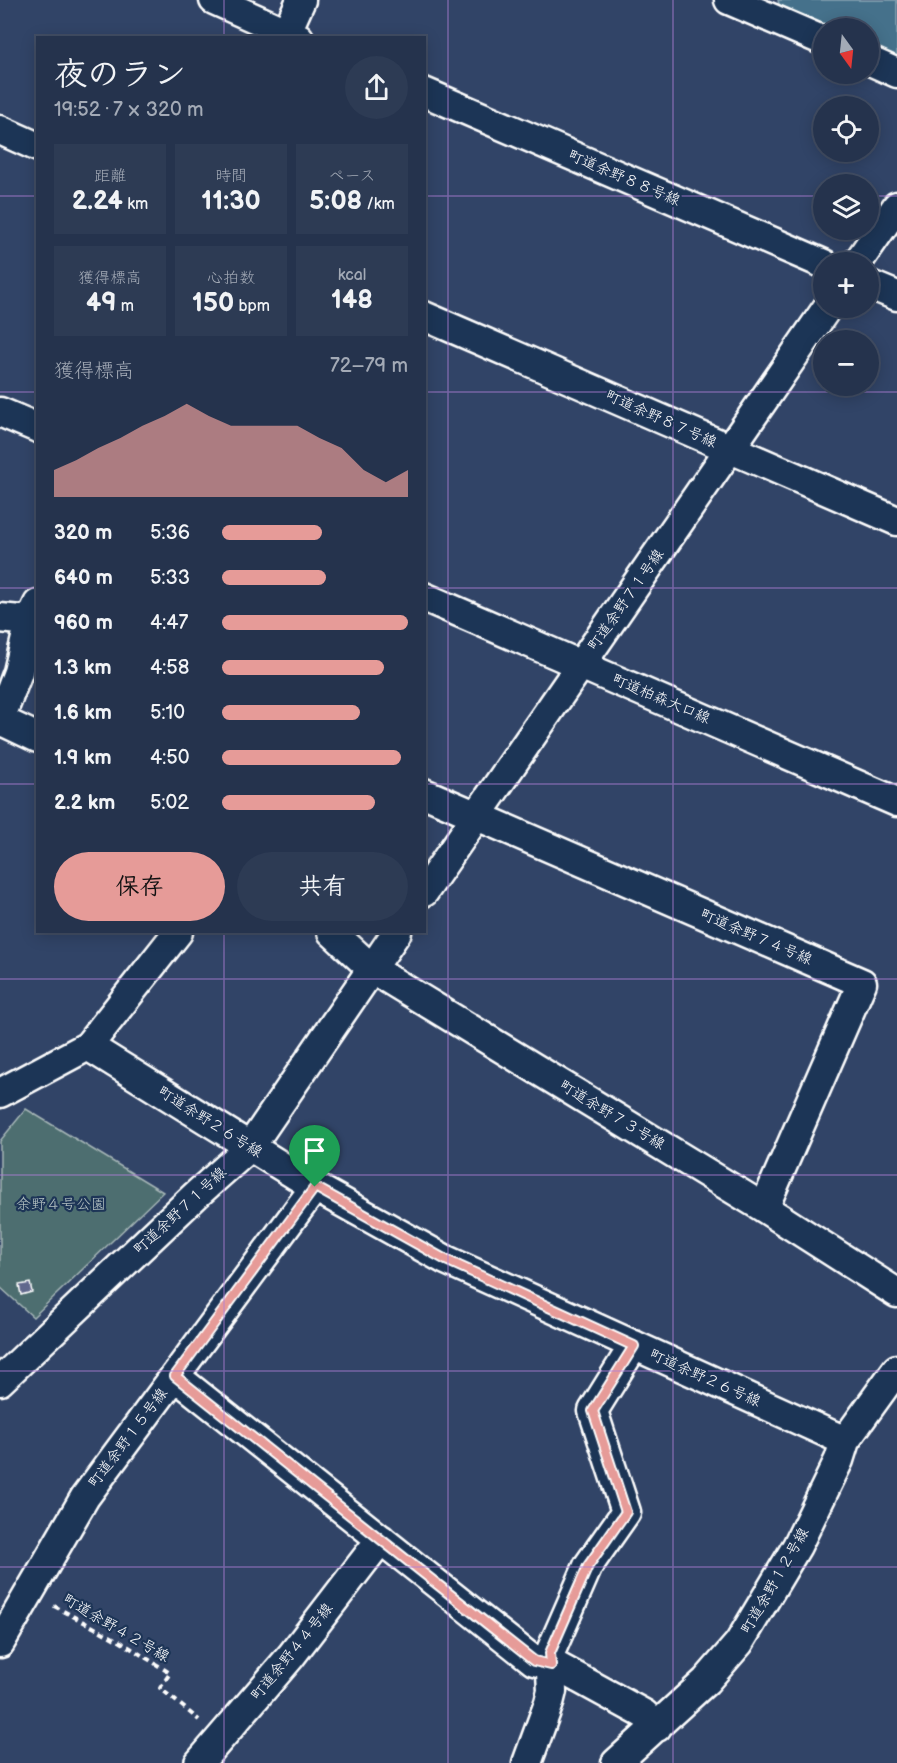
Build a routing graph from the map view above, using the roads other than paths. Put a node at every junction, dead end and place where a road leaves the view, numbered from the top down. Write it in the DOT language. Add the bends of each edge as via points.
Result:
graph roads {
  1 [pos="214,0"];
  2 [pos="301,0"];
  3 [pos="745,3"];
  4 [pos="290,36"];
  5 [pos="813,36"];
  6 [pos="879,65"];
  7 [pos="897,73"];
  8 [pos="426,93"];
  9 [pos="0,130"];
  10 [pos="36,146"];
  11 [pos="897,206"];
  12 [pos="865,252"];
  13 [pos="813,259"];
  14 [pos="879,289"];
  15 [pos="897,296"];
  16 [pos="426,317"];
  17 [pos="820,318"];
  18 [pos="0,412"];
  19 [pos="36,427"];
  20 [pos="731,449"];
  21 [pos="897,521"];
  22 [pos="426,598"];
  23 [pos="35,617"];
  24 [pos="0,618"];
  25 [pos="581,665"];
  26 [pos="0,720"];
  27 [pos="36,737"];
  28 [pos="426,794"];
  29 [pos="897,802"];
  30 [pos="477,816"];
  31 [pos="426,889"];
  32 [pos="177,933"];
  33 [pos="333,933"];
  34 [pos="396,933"];
  35 [pos="372,969"];
  36 [pos="88,1046"];
  37 [pos="0,1093"];
  38 [pos="250,1147"];
  39 [pos="315,1187"];
  40 [pos="764,1208"];
  41 [pos="897,1293"];
  42 [pos="634,1346"];
  43 [pos="897,1370"];
  44 [pos="175,1376"];
  45 [pos="0,1381"];
  46 [pos="845,1441"];
  47 [pos="381,1539"];
  48 [pos="0,1643"];
  49 [pos="551,1665"];
  50 [pos="657,1727"];
  51 [pos="199,1763"];
  52 [pos="527,1763"];
  53 [pos="616,1763"];
  1 -- 4 [label="street"];
  2 -- 4 [label="street"];
  3 -- 5 [label="street"];
  6 -- 7 [label="street"];
  8 -- 13 [label="street, 町道余野８８号線"];
  9 -- 10 [label="street"];
  11 -- 12 [label="street"];
  14 -- 15 [label="street"];
  16 -- 20 [label="street, 町道余野８７号線"];
  17 -- 20 [label="street, 町道余野７１号線"];
  18 -- 19 [label="street"];
  20 -- 21 [label="street, 町道余野８７号線"];
  20 -- 25 [label="street, 町道余野７１号線"];
  22 -- 25 [label="street, 町道柏森大口線"];
  23 -- 24 [label="street"];
  23 -- 26 [label="street"];
  25 -- 29 [label="street, 町道柏森大口線"];
  25 -- 30 [label="street, 町道余野７１号線"];
  26 -- 27 [label="street"];
  28 -- 30 [label="street, 町道余野７４号線"];
  30 -- 31 [label="street, 町道余野７１号線"];
  30 -- 40 [label="street, 町道余野７４号線" via="862,983"];
  32 -- 36 [label="street"];
  33 -- 35 [label="street, 町道余野７３号線"];
  34 -- 35 [label="street, 町道余野７１号線"];
  35 -- 38 [label="street, 町道余野７１号線"];
  35 -- 40 [label="street, 町道余野７３号線"];
  36 -- 37 [label="street"];
  36 -- 38 [label="street, 町道余野２６号線"];
  38 -- 39 [label="street, 町道余野２６号線"];
  38 -- 45 [label="street, 町道余野７１号線"];
  39 -- 42 [label="street, 町道余野２６号線" via="446,1260"];
  39 -- 44 [label="street, 町道余野１５号線"];
  40 -- 41 [label="street, 町道余野７３号線"];
  42 -- 46 [label="street, 町道余野２６号線"];
  42 -- 49 [label="street" via="593,1411 626,1512 588,1566 550,1653"];
  43 -- 46 [label="street, 町道余野１２号線"];
  44 -- 47 [label="street"];
  44 -- 48 [label="street, 町道余野１５号線" via="85,1497"];
  46 -- 50 [label="street, 町道余野１２号線" via="797,1546 739,1643"];
  47 -- 49 [label="street" via="534,1661"];
  47 -- 51 [label="street, 町道余野４４号線" via="291,1656"];
  49 -- 50 [label="street" via="644,1714"];
  49 -- 52 [label="street" via="552,1691"];
  50 -- 53 [label="street, 町道余野１２号線"];
}
